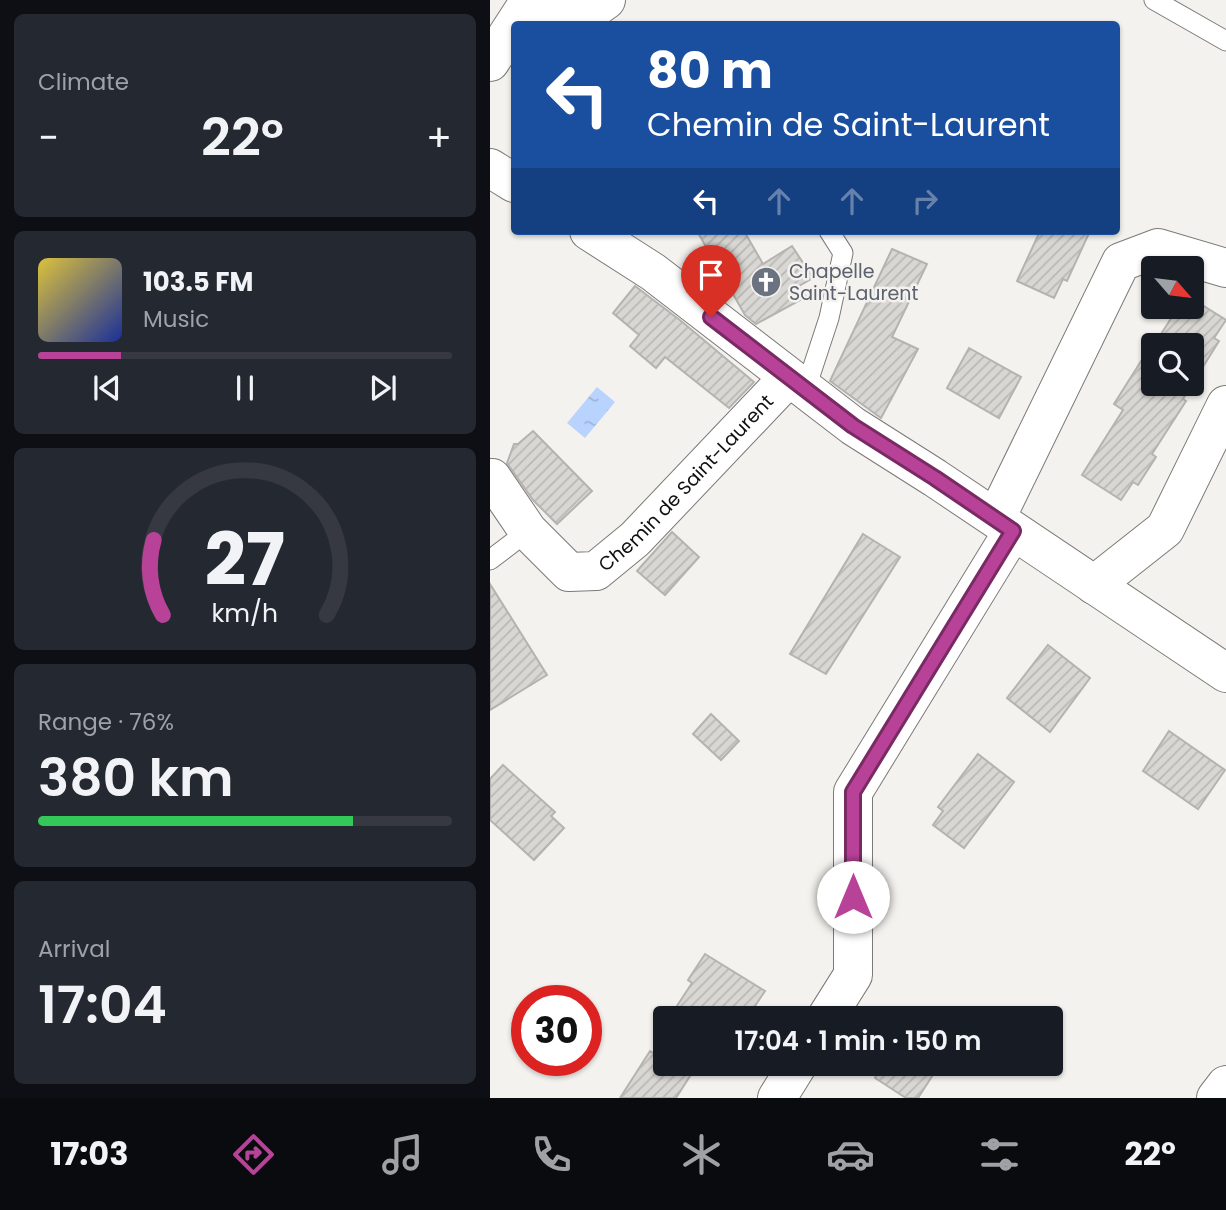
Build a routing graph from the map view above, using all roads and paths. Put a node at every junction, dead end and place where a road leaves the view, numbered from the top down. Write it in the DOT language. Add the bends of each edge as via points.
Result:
graph roads {
  1 [pos="606,0"];
  2 [pos="1154,0"];
  3 [pos="517,21"];
  4 [pos="511,30"];
  5 [pos="1226,41"];
  6 [pos="490,62"];
  7 [pos="490,168"];
  8 [pos="511,181"];
  9 [pos="595,235"];
  10 [pos="832,235"];
  11 [pos="1226,268"];
  12 [pos="797,384"];
  13 [pos="1226,405"];
  14 [pos="492,478"];
  15 [pos="1005,524"];
  16 [pos="528,531"];
  17 [pos="490,560"];
  18 [pos="1094,585"];
  19 [pos="1226,673"];
  20 [pos="834,1006"];
  21 [pos="791,1076"];
  22 [pos="1226,1085"];
  23 [pos="777,1098"];
  24 [pos="1216,1098"];
  1 -- 3 [label="street" via="592,10 567,5 525,8"];
  2 -- 5 [label="lane"];
  4 -- 6 [label="street"];
  7 -- 8 [label="street"];
  9 -- 12 [label="street, Chemin de Saint-Laurent" via="653,272"];
  10 -- 12 [label="lane" via="843,253 829,318"];
  11 -- 15 [label="street" via="1158,247 1121,262"];
  12 -- 15 [label="street, Chemin de Saint-Laurent" via="853,426"];
  12 -- 16 [label="street, Chemin de Saint-Laurent" via="596,571 569,572"];
  13 -- 18 [label="street" via="1165,529"];
  14 -- 16 [label="street, Chemin de Saint-Laurent"];
  15 -- 18 [label="street, Chemin de Saint-Laurent"];
  15 -- 20 [label="street" via="853,792 853,975"];
  16 -- 17 [label="lane"];
  18 -- 19 [label="street, Chemin de Saint-Laurent"];
  21 -- 23 [label="street"];
  22 -- 24 [label="street"];
}
